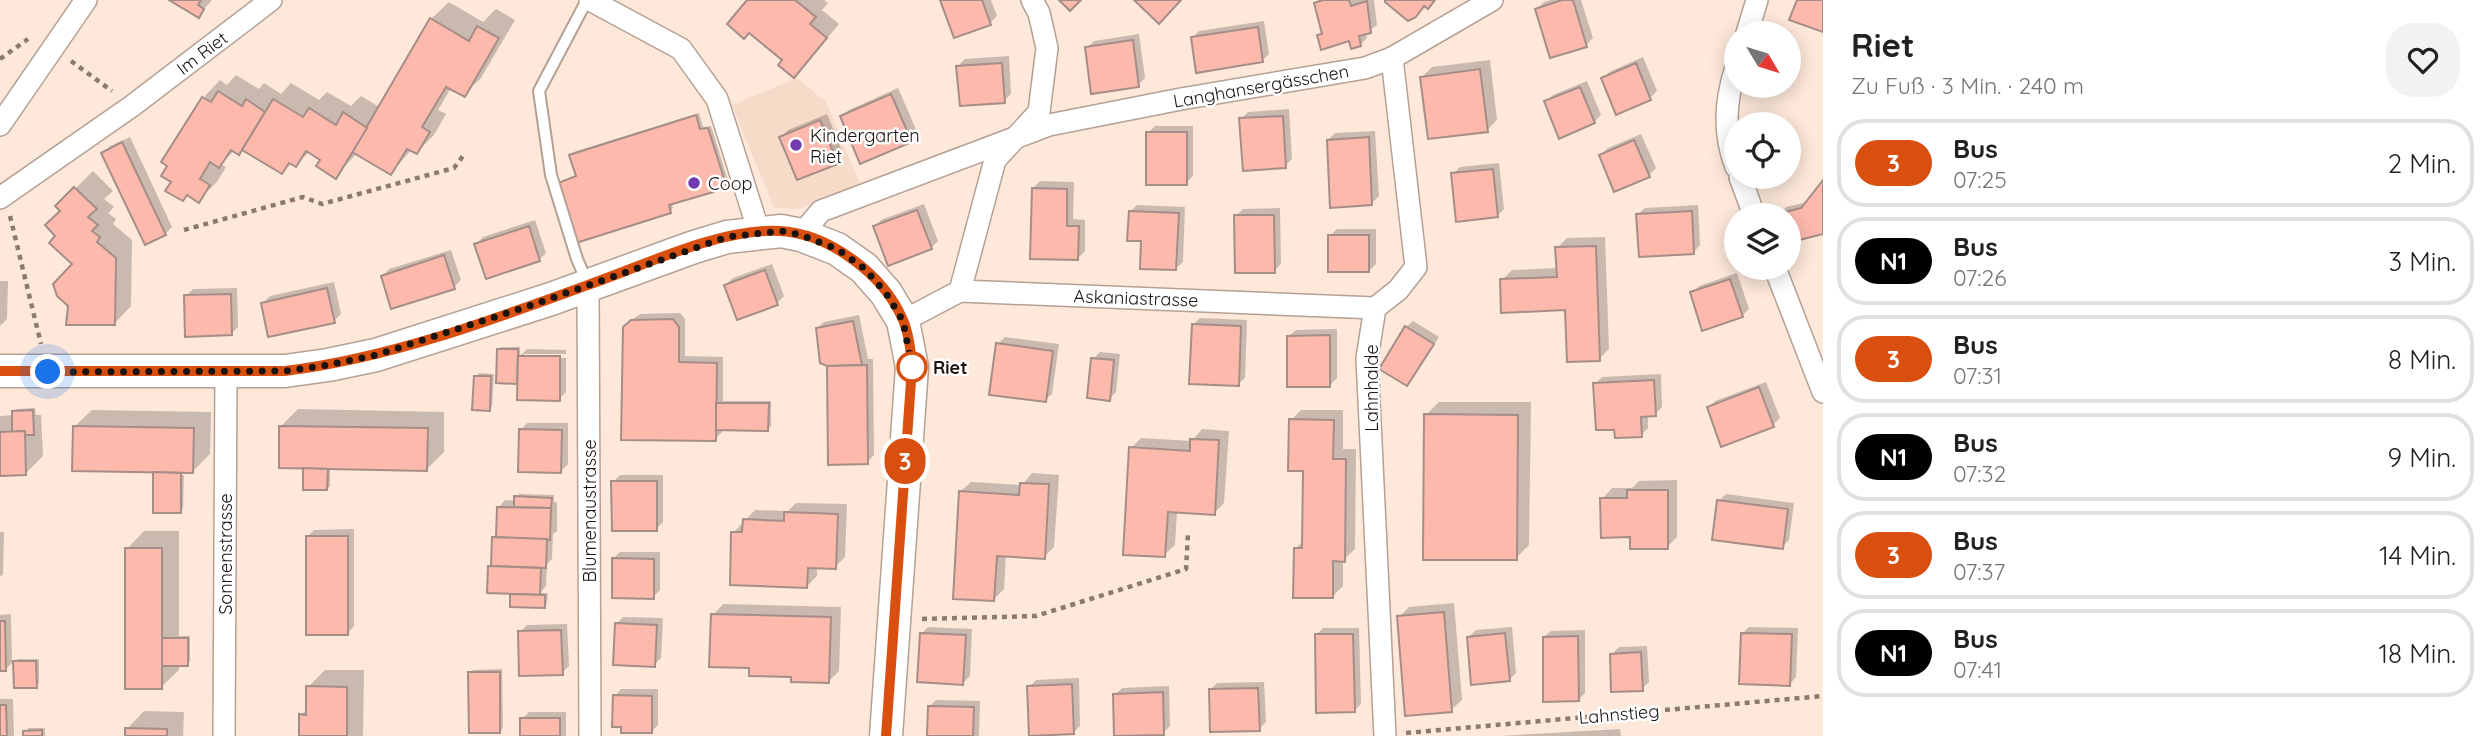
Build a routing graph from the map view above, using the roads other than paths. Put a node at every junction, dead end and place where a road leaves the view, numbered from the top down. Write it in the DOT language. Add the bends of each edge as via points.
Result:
graph roads {
  1 [pos="86,0"];
  2 [pos="271,0"];
  3 [pos="588,0"];
  4 [pos="1032,0"];
  5 [pos="1492,0"];
  6 [pos="1757,0"];
  7 [pos="1750,21"];
  8 [pos="1392,58"];
  9 [pos="0,125"];
  10 [pos="1017,136"];
  11 [pos="1,198"];
  12 [pos="760,232"];
  13 [pos="801,235"];
  14 [pos="1779,280"];
  15 [pos="588,285"];
  16 [pos="960,291"];
  17 [pos="1375,308"];
  18 [pos="903,321"];
  19 [pos="0,371"];
  20 [pos="226,371"];
  21 [pos="1823,392"];
  22 [pos="224,736"];
  23 [pos="590,736"];
  24 [pos="886,736"];
  25 [pos="1381,736"];
  1 -- 9 [label="street"];
  2 -- 11 [label="street, Im Riet"];
  3 -- 12 [label="street" via="681,49 717,99"];
  3 -- 15 [label="lane" via="539,91 551,174"];
  4 -- 10 [label="street" via="1047,48 1039,113"];
  5 -- 8 [label="street, Langhansergässchen"];
  6 -- 7 [label="street"];
  8 -- 10 [label="street, Langhansergässchen" via="1365,68 1181,99 1049,125"];
  8 -- 17 [label="street" via="1416,267 1398,290"];
  10 -- 13 [label="street, Langhansergässchen" via="821,212"];
  10 -- 16 [label="street" via="995,160"];
  12 -- 13 [label="street"];
  12 -- 15 [label="street" via="727,237"];
  13 -- 18 [label="street" via="837,249 864,268"];
  14 -- 21 [label="street"];
  15 -- 20 [label="street" via="376,355 285,371"];
  15 -- 23 [label="street, Blumenaustrasse"];
  16 -- 17 [label="street, Askaniastrasse"];
  16 -- 18 [label="street"];
  17 -- 25 [label="street, Lahnhalde" via="1367,358"];
  18 -- 24 [label="street" via="910,350 911,393"];
  19 -- 20 [label="street"];
  20 -- 22 [label="street, Sonnenstrasse"];
}
